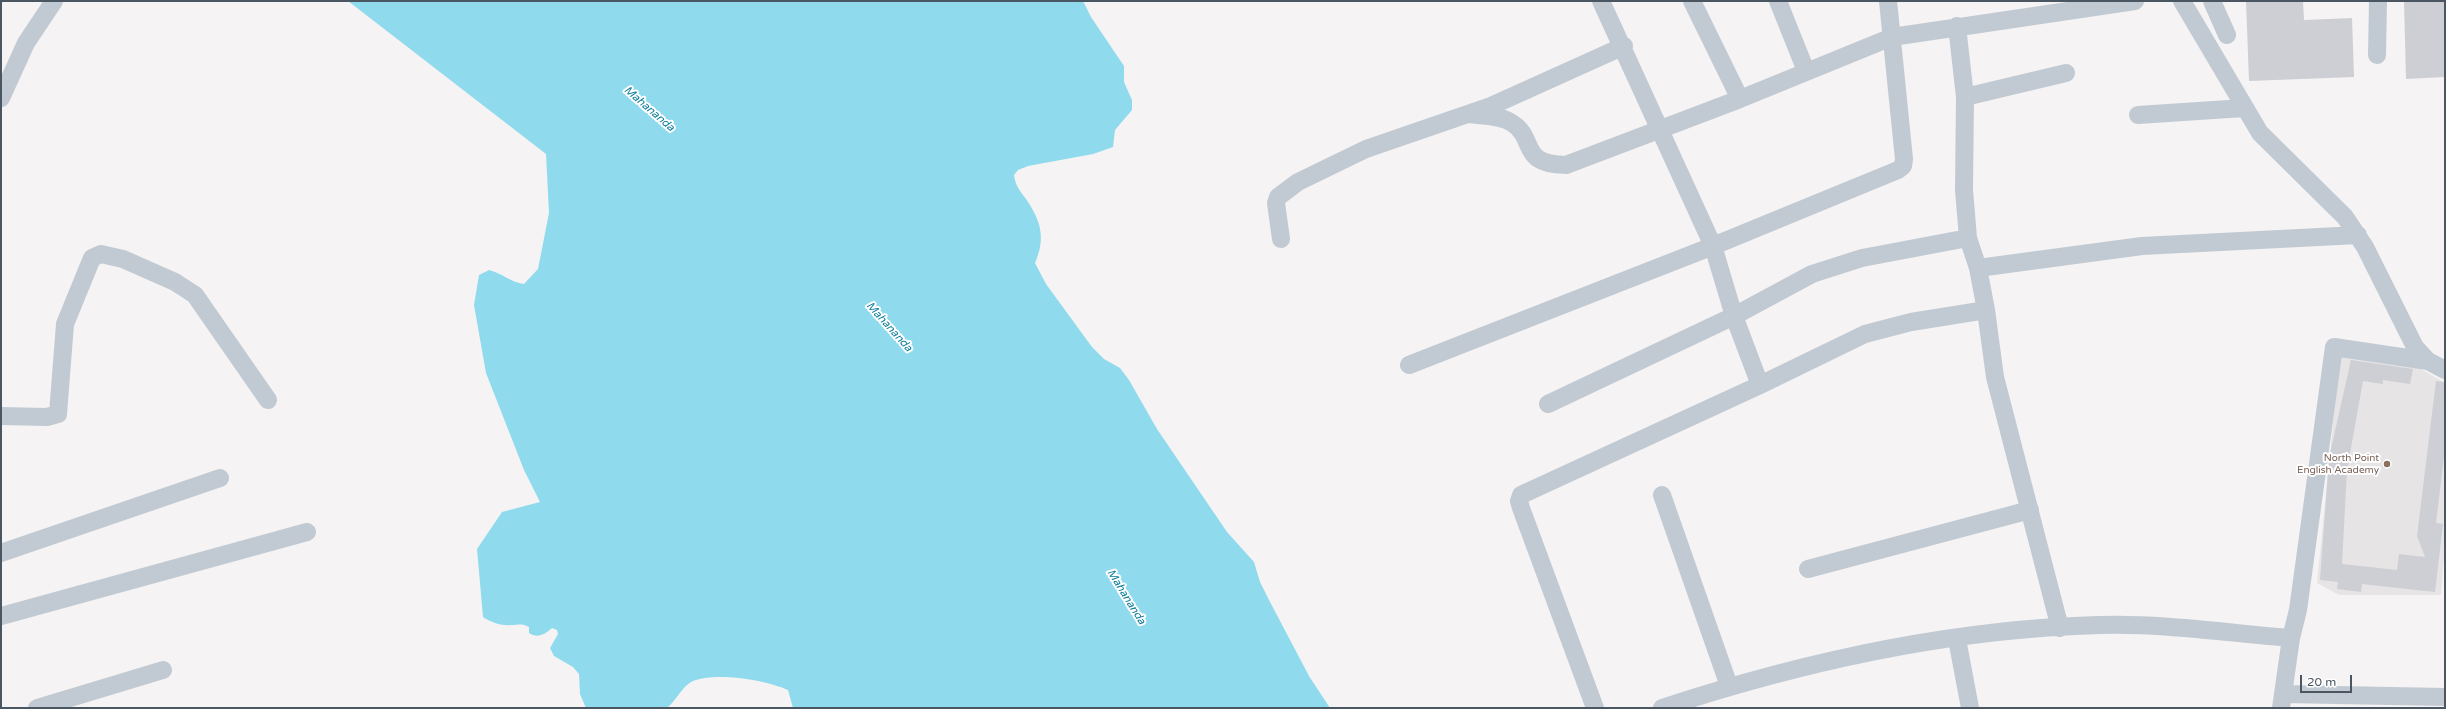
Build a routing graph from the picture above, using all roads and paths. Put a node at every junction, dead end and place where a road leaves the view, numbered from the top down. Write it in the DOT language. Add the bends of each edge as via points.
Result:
graph roads {
  1 [pos="54,1"];
  2 [pos="1602,1"];
  3 [pos="1692,1"];
  4 [pos="1778,1"];
  5 [pos="1888,1"];
  6 [pos="2135,1"];
  7 [pos="2182,1"];
  8 [pos="2212,1"];
  9 [pos="2378,1"];
  10 [pos="1957,26"];
  11 [pos="2227,35"];
  12 [pos="1892,37"];
  13 [pos="1624,46"];
  14 [pos="2377,55"];
  15 [pos="1806,71"];
  16 [pos="2066,73"];
  17 [pos="1965,96"];
  18 [pos="1,98"];
  19 [pos="1740,99"];
  20 [pos="2244,108"];
  21 [pos="1470,114"];
  22 [pos="2138,115"];
  23 [pos="1660,129"];
  24 [pos="2358,235"];
  25 [pos="1968,238"];
  26 [pos="1281,239"];
  27 [pos="1713,246"];
  28 [pos="1978,268"];
  29 [pos="1986,310"];
  30 [pos="1734,316"];
  31 [pos="2428,361"];
  32 [pos="1409,365"];
  33 [pos="2445,370"];
  34 [pos="1760,385"];
  35 [pos="268,400"];
  36 [pos="1548,404"];
  37 [pos="1,416"];
  38 [pos="220,478"];
  39 [pos="1662,495"];
  40 [pos="2030,510"];
  41 [pos="307,532"];
  42 [pos="1,552"];
  43 [pos="1808,569"];
  44 [pos="1,616"];
  45 [pos="2060,628"];
  46 [pos="2291,638"];
  47 [pos="1957,639"];
  48 [pos="163,670"];
  49 [pos="1729,686"];
  50 [pos="2445,697"];
  51 [pos="2282,701"];
  52 [pos="37,708"];
  53 [pos="1596,708"];
  54 [pos="1662,708"];
  55 [pos="1970,708"];
  1 -- 18 [label="street" via="26,43"];
  2 -- 13 [label="street"];
  3 -- 19 [label="street"];
  4 -- 15 [label="street"];
  5 -- 12 [label="street"];
  6 -- 10 [label="street"];
  7 -- 20 [label="street"];
  8 -- 11 [label="street"];
  9 -- 14 [label="street"];
  10 -- 12 [label="street"];
  10 -- 17 [label="street"];
  12 -- 15 [label="street"];
  12 -- 27 [label="street" via="1903,166 1890,174"];
  13 -- 21 [label="street" via="1537,87"];
  13 -- 23 [label="street"];
  15 -- 19 [label="street"];
  16 -- 17 [label="street"];
  17 -- 25 [label="street" via="1964,190"];
  19 -- 23 [label="street"];
  20 -- 22 [label="street"];
  20 -- 24 [label="street" via="2260,133 2345,217"];
  21 -- 23 [label="street" via="1513,123 1520,130 1533,155 1556,164 1575,162"];
  21 -- 26 [label="street" via="1366,149 1293,186 1278,197 1276,203"];
  23 -- 27 [label="street"];
  24 -- 28 [label="street" via="2142,246"];
  24 -- 31 [label="street" via="2416,347"];
  25 -- 28 [label="street"];
  25 -- 30 [label="street" via="1833,266 1797,281"];
  27 -- 30 [label="street"];
  27 -- 32 [label="street"];
  28 -- 29 [label="street"];
  29 -- 34 [label="street" via="1911,322 1865,334"];
  29 -- 40 [label="street" via="1995,377"];
  30 -- 34 [label="street"];
  30 -- 36 [label="street"];
  31 -- 33 [label="street"];
  31 -- 46 [label="street" via="2334,347 2298,610"];
  34 -- 53 [label="street" via="1521,495 1520,508"];
  35 -- 37 [label="street" via="195,295 175,282 123,259 101,254 92,258 65,324 58,414 47,418"];
  38 -- 42 [label="street"];
  39 -- 49 [label="street"];
  40 -- 43 [label="street"];
  40 -- 45 [label="street"];
  41 -- 44 [label="street"];
  45 -- 46 [label="street" via="2135,626"];
  45 -- 47 [label="street"];
  46 -- 51 [label="street"];
  47 -- 49 [label="street" via="1800,667"];
  47 -- 55 [label="street"];
  48 -- 52 [label="street"];
  49 -- 54 [label="street"];
  50 -- 51 [label="street"];
}
